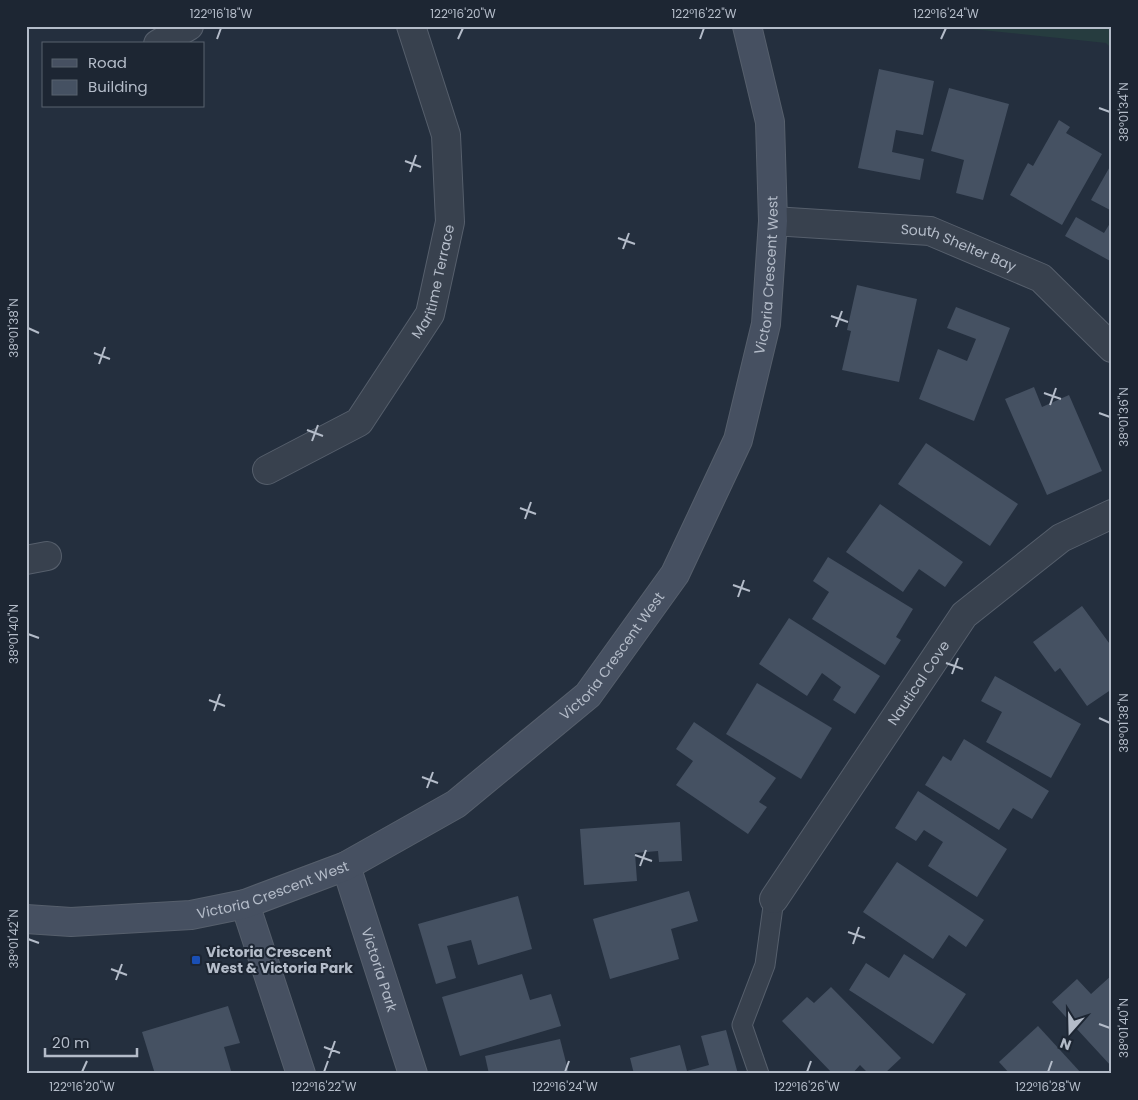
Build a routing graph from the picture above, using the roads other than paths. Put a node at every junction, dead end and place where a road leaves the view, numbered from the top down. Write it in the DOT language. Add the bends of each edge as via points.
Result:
graph roads {
  1 [pos="189,26"];
  2 [pos="411,26"];
  3 [pos="747,26"];
  4 [pos="161,42"];
  5 [pos="773,221"];
  6 [pos="1112,348"];
  7 [pos="267,470"];
  8 [pos="1112,514"];
  9 [pos="346,866"];
  10 [pos="774,899"];
  11 [pos="245,904"];
  12 [pos="26,919"];
  13 [pos="301,1074"];
  14 [pos="413,1074"];
  15 [pos="760,1074"];
  1 -- 4 [label="street"];
  2 -- 7 [label="street, Maritime Terrace" via="446,135 450,222 430,314 359,422"];
  3 -- 5 [label="street, Victoria Crescent West" via="770,122"];
  5 -- 6 [label="street, South Shelter Bay" via="930,231 1041,278"];
  5 -- 9 [label="street, Victoria Crescent West" via="766,324 738,440 675,574 588,695 456,804"];
  8 -- 10 [label="street, Nautical Cove" via="1061,538 964,616"];
  9 -- 11 [label="street, Victoria Crescent West"];
  9 -- 14 [label="street, Victoria Park"];
  10 -- 15 [label="lane" via="765,965 742,1026"];
  11 -- 12 [label="street, Victoria Crescent West" via="191,915 71,922"];
  11 -- 13 [label="street"];
}
